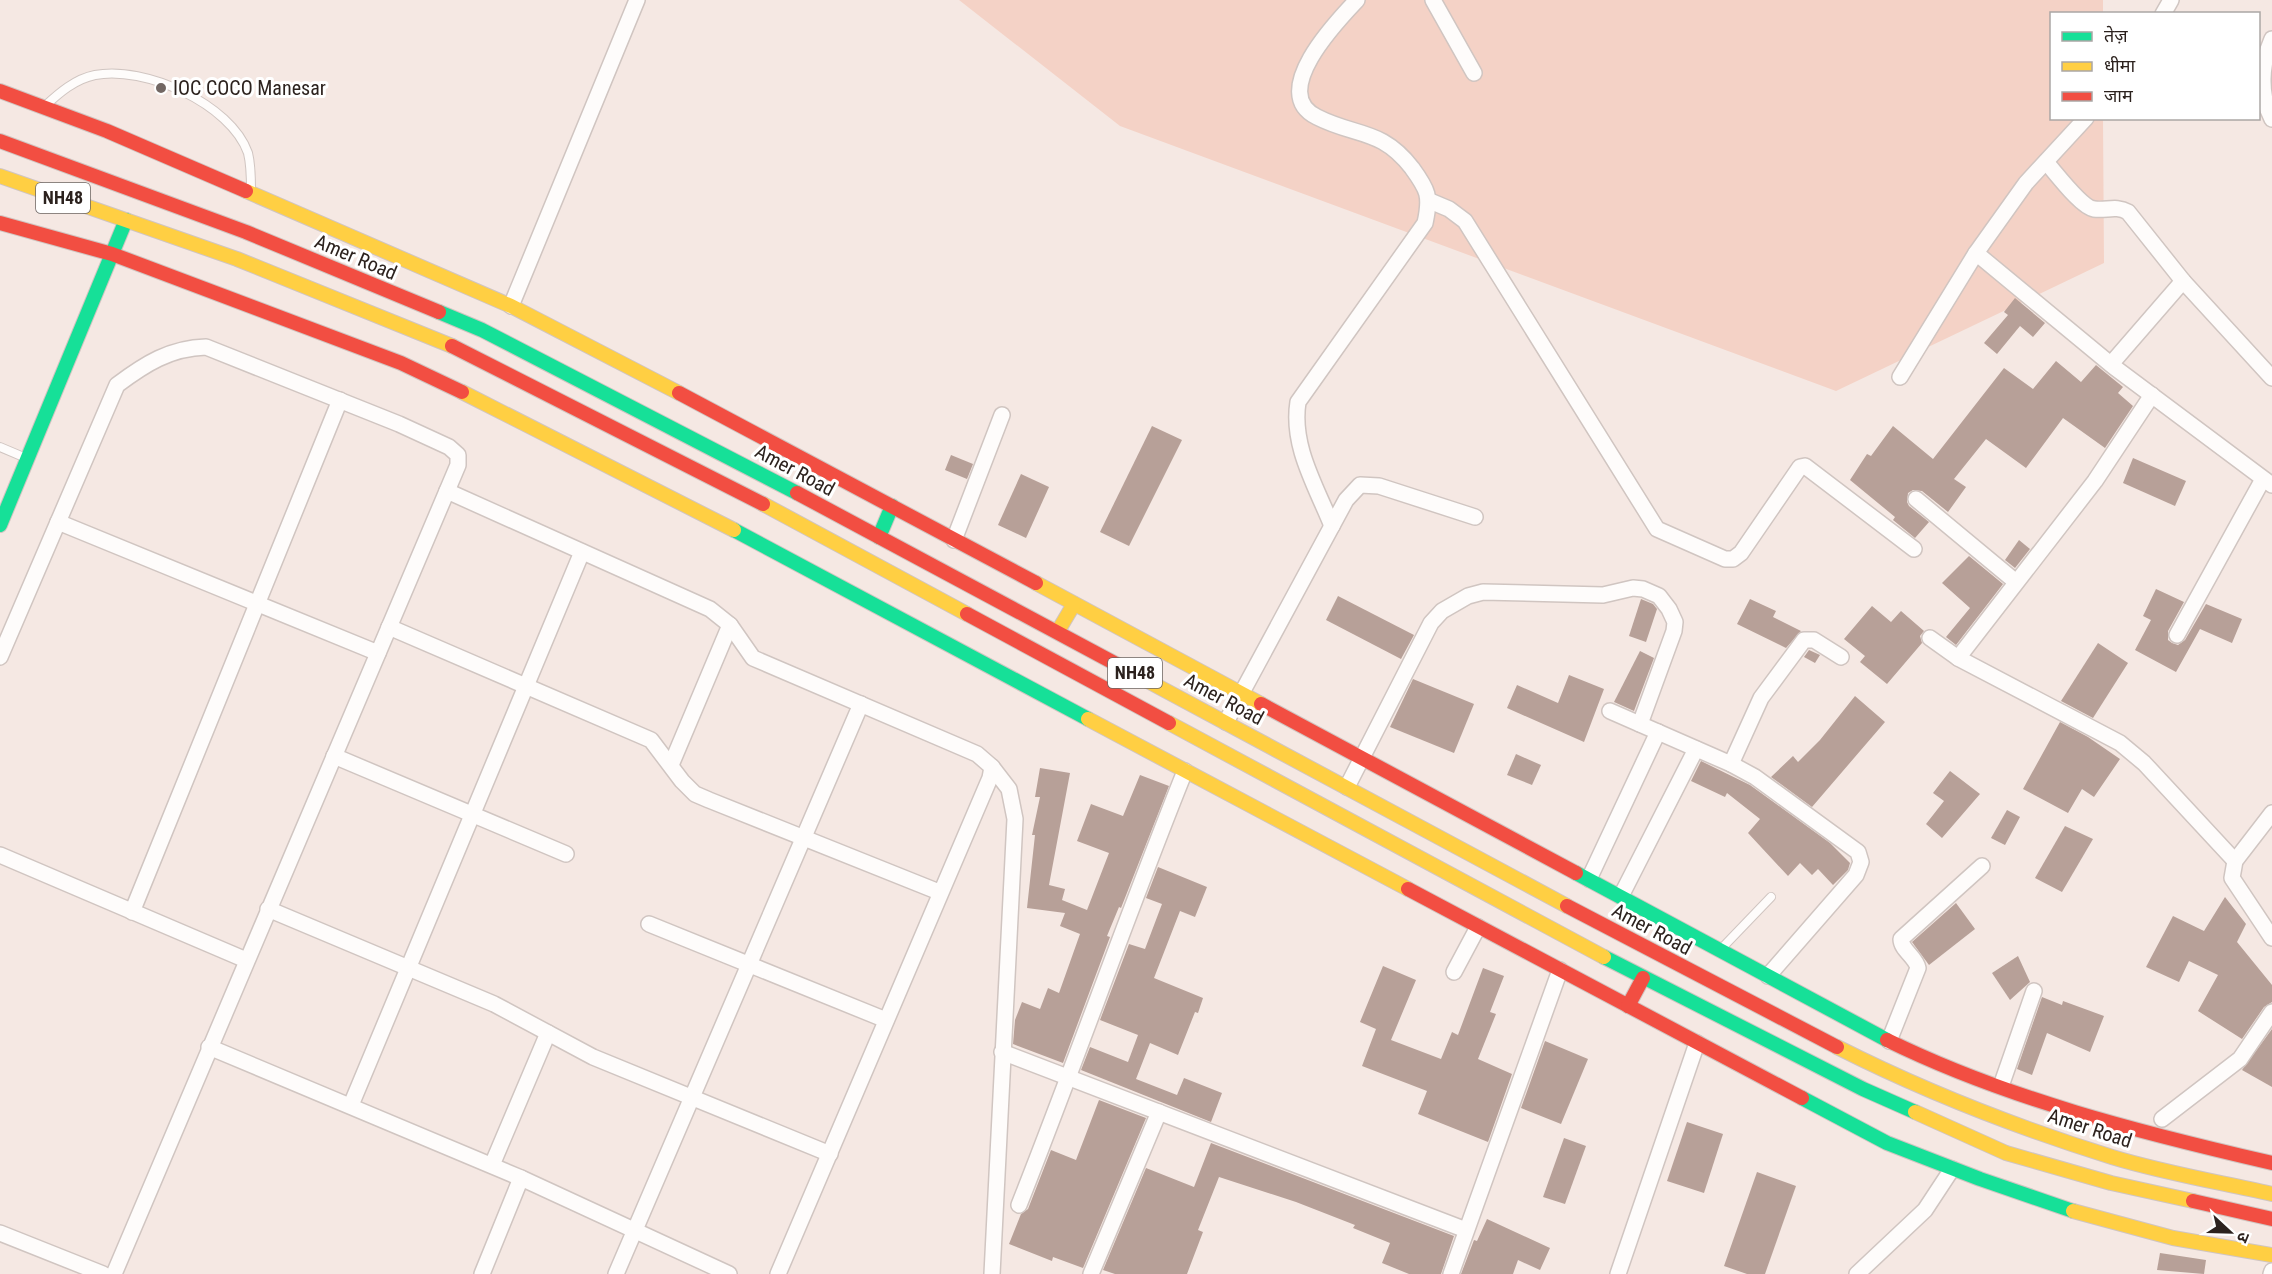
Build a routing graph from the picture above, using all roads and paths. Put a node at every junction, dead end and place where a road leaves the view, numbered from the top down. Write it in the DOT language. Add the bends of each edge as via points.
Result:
graph roads {
  1 [pos="637,0"];
  2 [pos="1357,0"];
  3 [pos="1432,0"];
  4 [pos="2272,39"];
  5 [pos="1474,73"];
  6 [pos="0,91"];
  7 [pos="44,107"];
  8 [pos="2272,119"];
  9 [pos="2084,120"];
  10 [pos="0,141"];
  11 [pos="2046,162"];
  12 [pos="0,176"];
  13 [pos="251,193"];
  14 [pos="1430,201"];
  15 [pos="126,220"];
  16 [pos="0,223"];
  17 [pos="1976,253"];
  18 [pos="112,254"];
  19 [pos="2183,281"];
  20 [pos="511,306"];
  21 [pos="2111,364"];
  22 [pos="1900,377"];
  23 [pos="2272,378"];
  24 [pos="2152,395"];
  25 [pos="340,400"];
  26 [pos="1002,415"];
  27 [pos="0,447"];
  28 [pos="27,459"];
  29 [pos="2267,482"];
  30 [pos="447,491"];
  31 [pos="1916,499"];
  32 [pos="892,506"];
  33 [pos="1475,517"];
  34 [pos="58,522"];
  35 [pos="0,525"];
  36 [pos="1332,526"];
  37 [pos="879,537"];
  38 [pos="954,540"];
  39 [pos="1914,549"];
  40 [pos="582,552"];
  41 [pos="2016,582"];
  42 [pos="257,603"];
  43 [pos="1074,604"];
  44 [pos="730,625"];
  45 [pos="389,627"];
  46 [pos="1058,631"];
  47 [pos="2177,635"];
  48 [pos="1930,638"];
  49 [pos="378,653"];
  50 [pos="0,657"];
  51 [pos="1842,657"];
  52 [pos="1958,658"];
  53 [pos="525,686"];
  54 [pos="1242,694"];
  55 [pos="861,704"];
  56 [pos="1610,711"];
  57 [pos="1226,722"];
  58 [pos="1640,724"];
  59 [pos="1658,732"];
  60 [pos="1696,749"];
  61 [pos="334,756"];
  62 [pos="1363,758"];
  63 [pos="1731,764"];
  64 [pos="671,765"];
  65 [pos="992,768"];
  66 [pos="1185,771"];
  67 [pos="1347,787"];
  68 [pos="2272,813"];
  69 [pos="472,814"];
  70 [pos="803,837"];
  71 [pos="566,854"];
  72 [pos="0,855"];
  73 [pos="2235,861"];
  74 [pos="1982,866"];
  75 [pos="1589,879"];
  76 [pos="939,892"];
  77 [pos="1621,896"];
  78 [pos="1772,897"];
  79 [pos="268,909"];
  80 [pos="132,912"];
  81 [pos="649,924"];
  82 [pos="1478,927"];
  83 [pos="2272,938"];
  84 [pos="1720,950"];
  85 [pos="246,960"];
  86 [pos="749,964"];
  87 [pos="407,967"];
  88 [pos="1560,970"];
  89 [pos="1454,972"];
  90 [pos="1768,976"];
  91 [pos="1643,978"];
  92 [pos="2034,991"];
  93 [pos="1628,1006"];
  94 [pos="2272,1012"];
  95 [pos="886,1020"];
  96 [pos="548,1033"];
  97 [pos="1889,1041"];
  98 [pos="1697,1043"];
  99 [pos="209,1047"];
  100 [pos="1002,1052"];
  101 [pos="1069,1077"];
  102 [pos="2001,1086"];
  103 [pos="692,1097"];
  104 [pos="351,1105"];
  105 [pos="1159,1113"];
  106 [pos="2162,1119"];
  107 [pos="830,1154"];
  108 [pos="2272,1163"];
  109 [pos="492,1165"];
  110 [pos="1952,1169"];
  111 [pos="521,1178"];
  112 [pos="2272,1194"];
  113 [pos="1019,1205"];
  114 [pos="2272,1219"];
  115 [pos="1466,1230"];
  116 [pos="634,1231"];
  117 [pos="0,1233"];
  118 [pos="2272,1255"];
  119 [pos="103,1274"];
  120 [pos="114,1274"];
  121 [pos="482,1274"];
  122 [pos="616,1274"];
  123 [pos="729,1274"];
  124 [pos="778,1274"];
  125 [pos="992,1274"];
  126 [pos="1091,1274"];
  127 [pos="1451,1274"];
  128 [pos="1618,1274"];
  129 [pos="1857,1274"];
  1 -- 20 [label="street"];
  2 -- 14 [label="street" via="1329,29 1308,63 1299,86 1300,99 1315,117 1364,132 1398,151 1425,185"];
  3 -- 5 [label="street"];
  4 -- 8 [label="street" via="2262,85"];
  6 -- 7 [label="main road"];
  7 -- 13 [label="main road"];
  7 -- 13 [label="lane" via="66,87 94,75 124,74 154,80 193,97 225,119 248,152"];
  9 -- 11 [label="street"];
  10 -- 37 [label="main road, Amer Road / NH48" via="246,232 482,330"];
  11 -- 17 [label="street" via="2026,183"];
  11 -- 19 [label="street" via="2085,205 2128,212"];
  12 -- 15 [label="main road, NH48"];
  13 -- 20 [label="main road"];
  14 -- 36 [label="street" via="1425,223 1298,402 1300,443"];
  14 -- 39 [label="street" via="1465,221 1657,529 1725,559 1734,559 1800,467 1805,466"];
  15 -- 18 [label="main road"];
  15 -- 91 [label="main road, NH48" via="237,259 471,354 717,479"];
  16 -- 18 [label="main road"];
  17 -- 21 [label="street"];
  17 -- 22 [label="street"];
  18 -- 28 [label="main road"];
  18 -- 66 [label="main road" via="401,363 501,410"];
  19 -- 21 [label="street"];
  19 -- 23 [label="street"];
  20 -- 32 [label="main road"];
  21 -- 24 [label="street"];
  24 -- 29 [label="street"];
  24 -- 41 [label="street" via="2094,481"];
  25 -- 30 [label="street" via="449,447 458,455 458,465"];
  25 -- 34 [label="street" via="206,347 183,348 146,363 117,385"];
  25 -- 42 [label="street"];
  26 -- 38 [label="street"];
  27 -- 28 [label="lane"];
  28 -- 35 [label="main road"];
  29 -- 47 [label="street"];
  30 -- 40 [label="street"];
  30 -- 45 [label="street"];
  31 -- 41 [label="street"];
  32 -- 37 [label="main road"];
  32 -- 38 [label="main road"];
  33 -- 36 [label="street" via="1379,486 1360,485 1346,500"];
  34 -- 42 [label="street"];
  34 -- 50 [label="street"];
  36 -- 54 [label="street"];
  37 -- 46 [label="main road, Amer Road / NH48"];
  38 -- 43 [label="main road"];
  40 -- 44 [label="street" via="710,609"];
  40 -- 53 [label="street"];
  41 -- 52 [label="street"];
  42 -- 49 [label="street"];
  42 -- 80 [label="street"];
  43 -- 46 [label="main road"];
  43 -- 54 [label="main road"];
  44 -- 55 [label="street" via="753,657"];
  44 -- 64 [label="street"];
  45 -- 49 [label="street"];
  45 -- 53 [label="street"];
  46 -- 57 [label="main road, Amer Road / NH48"];
  48 -- 52 [label="street"];
  49 -- 61 [label="street"];
  51 -- 63 [label="street" via="1814,640 1804,640 1761,698"];
  52 -- 73 [label="street" via="2120,743 2144,763"];
  53 -- 64 [label="street" via="651,740"];
  53 -- 69 [label="street"];
  54 -- 57 [label="street"];
  54 -- 62 [label="main road"];
  55 -- 65 [label="street" via="977,754"];
  55 -- 70 [label="street"];
  56 -- 58 [label="street"];
  57 -- 67 [label="main road, Amer Road / NH48"];
  58 -- 59 [label="street"];
  58 -- 62 [label="street" via="1674,631 1673,616 1652,590 1633,588 1603,595 1483,592 1455,602 1431,623"];
  59 -- 60 [label="street"];
  59 -- 75 [label="street"];
  60 -- 63 [label="street"];
  60 -- 77 [label="street"];
  61 -- 69 [label="street"];
  61 -- 79 [label="street"];
  62 -- 67 [label="street"];
  62 -- 75 [label="main road"];
  63 -- 90 [label="street" via="1858,852 1861,862 1856,875"];
  64 -- 70 [label="street" via="696,794"];
  65 -- 76 [label="street"];
  65 -- 100 [label="street" via="1009,789 1015,819"];
  66 -- 82 [label="main road"];
  66 -- 101 [label="street"];
  67 -- 112 [label="main road, Amer Road / NH48" via="1652,952 1871,1064 2015,1124 2114,1158"];
  68 -- 73 [label="street"];
  69 -- 71 [label="street"];
  69 -- 87 [label="street"];
  70 -- 76 [label="street"];
  70 -- 86 [label="street"];
  72 -- 80 [label="street"];
  73 -- 83 [label="street" via="2232,878 2237,889"];
  74 -- 97 [label="street" via="1901,939 1918,968"];
  75 -- 77 [label="main road"];
  76 -- 95 [label="street"];
  77 -- 84 [label="main road"];
  78 -- 84 [label="lane"];
  79 -- 85 [label="street"];
  79 -- 87 [label="street"];
  80 -- 85 [label="street"];
  81 -- 86 [label="street"];
  82 -- 88 [label="main road"];
  82 -- 89 [label="street"];
  84 -- 90 [label="main road"];
  85 -- 99 [label="street"];
  86 -- 95 [label="street"];
  86 -- 103 [label="street"];
  87 -- 96 [label="street" via="494,1004"];
  87 -- 104 [label="street"];
  88 -- 93 [label="main road"];
  88 -- 115 [label="street"];
  90 -- 97 [label="main road"];
  91 -- 93 [label="main road"];
  91 -- 114 [label="main road, NH48" via="1863,1089 2006,1153 2111,1183"];
  92 -- 102 [label="street"];
  93 -- 98 [label="main road"];
  94 -- 106 [label="street" via="2240,1059"];
  95 -- 107 [label="street"];
  96 -- 103 [label="street" via="593,1057"];
  96 -- 109 [label="street"];
  97 -- 102 [label="main road"];
  98 -- 110 [label="main road" via="1887,1143"];
  98 -- 128 [label="street"];
  99 -- 104 [label="street"];
  99 -- 120 [label="street"];
  100 -- 101 [label="street"];
  100 -- 125 [label="street"];
  101 -- 105 [label="street"];
  101 -- 113 [label="street"];
  102 -- 108 [label="main road"];
  103 -- 107 [label="street"];
  103 -- 116 [label="street"];
  104 -- 109 [label="street"];
  105 -- 115 [label="street"];
  105 -- 126 [label="street"];
  107 -- 124 [label="street"];
  109 -- 111 [label="street"];
  110 -- 118 [label="main road" via="2100,1218 2226,1249"];
  110 -- 129 [label="street" via="1925,1210"];
  111 -- 116 [label="street"];
  111 -- 121 [label="street"];
  115 -- 127 [label="street"];
  116 -- 122 [label="street"];
  116 -- 123 [label="street"];
  117 -- 119 [label="street"];
}
